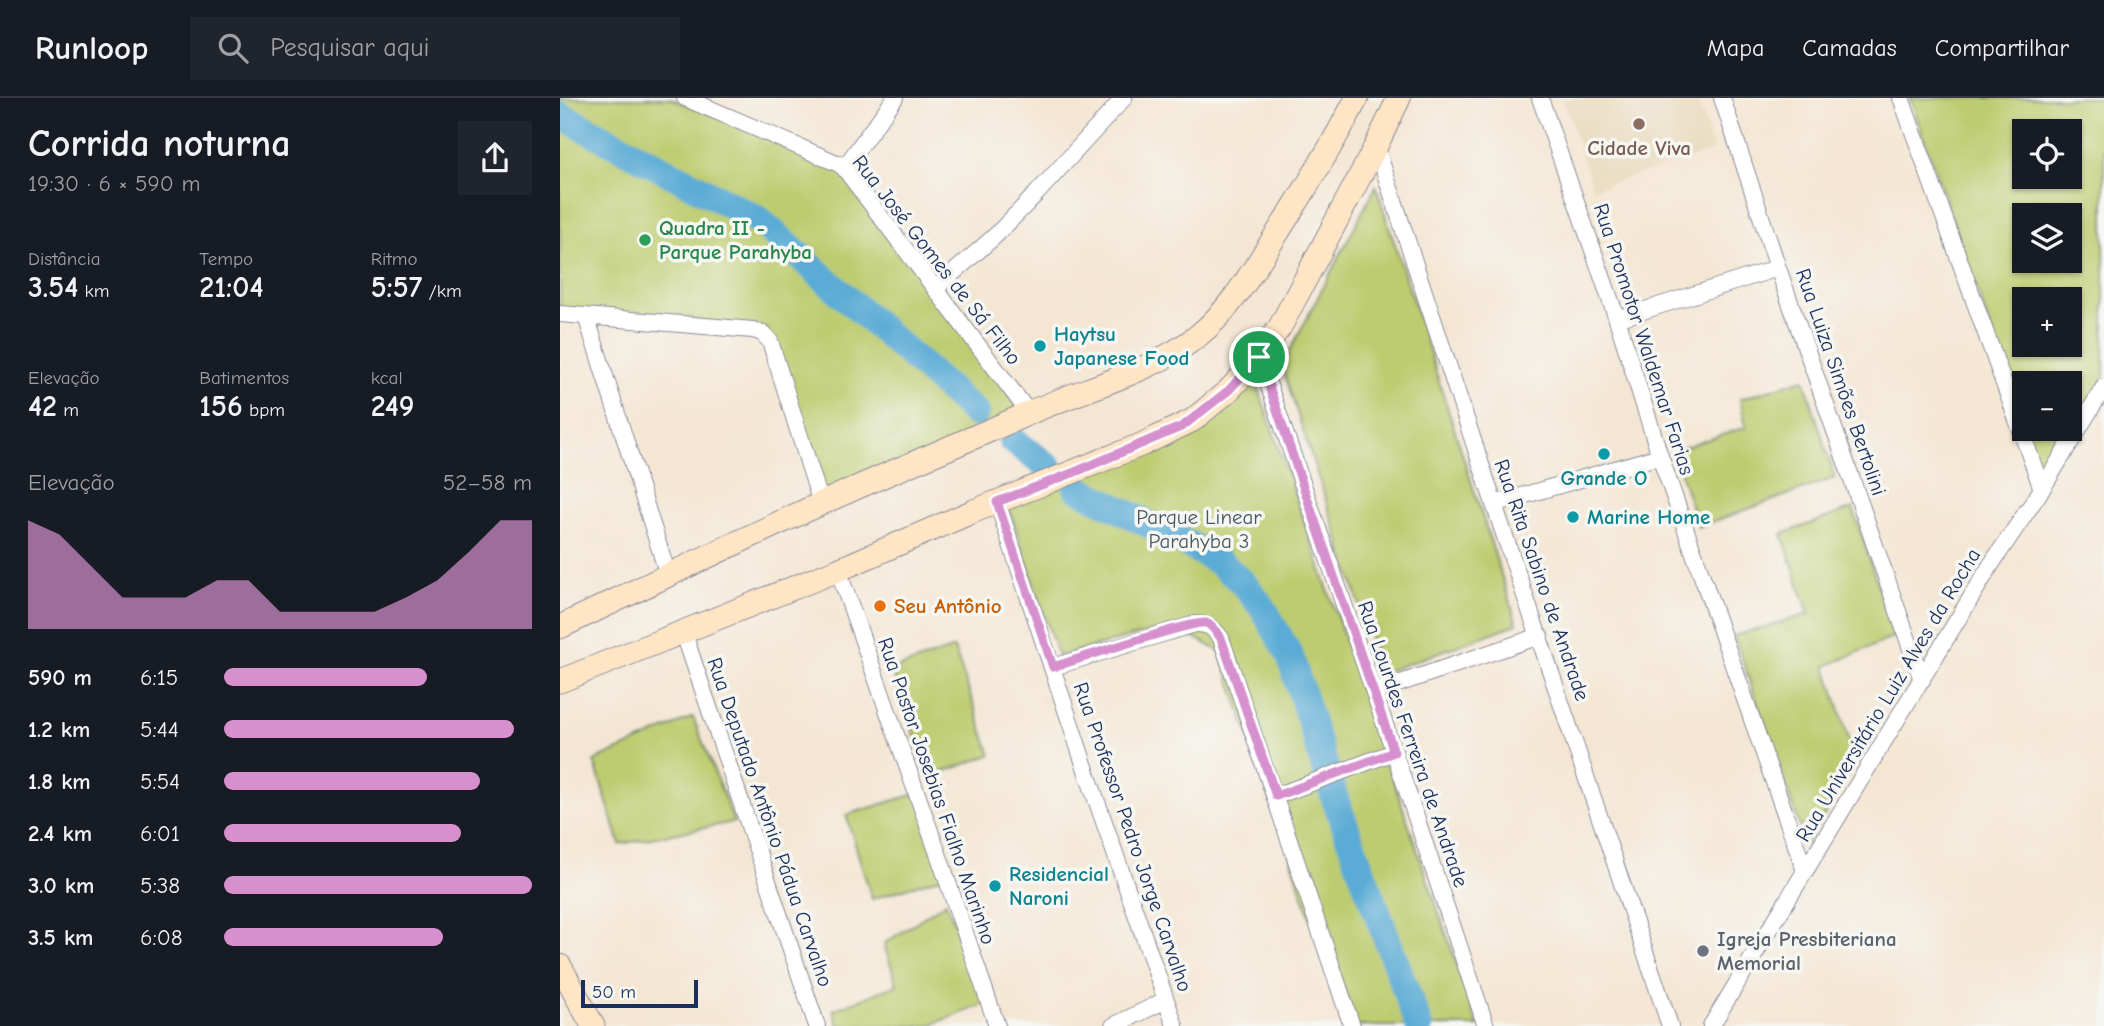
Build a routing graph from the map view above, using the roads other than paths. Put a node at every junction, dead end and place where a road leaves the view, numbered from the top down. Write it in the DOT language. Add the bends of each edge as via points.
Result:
graph roads {
  1 [pos="685,98"];
  2 [pos="895,98"];
  3 [pos="1124,98"];
  4 [pos="1357,98"];
  5 [pos="1399,98"];
  6 [pos="1540,98"];
  7 [pos="1900,98"];
  8 [pos="1727,99"];
  9 [pos="1376,146"];
  10 [pos="844,168"];
  11 [pos="1779,268"];
  12 [pos="936,288"];
  13 [pos="560,314"];
  14 [pos="586,316"];
  15 [pos="1617,319"];
  16 [pos="1259,357"];
  17 [pos="2104,387"];
  18 [pos="1029,412"];
  19 [pos="1660,456"];
  20 [pos="2042,489"];
  21 [pos="997,502"];
  22 [pos="821,503"];
  23 [pos="1494,504"];
  24 [pos="838,570"];
  25 [pos="668,575"];
  26 [pos="560,627"];
  27 [pos="683,631"];
  28 [pos="1540,636"];
  29 [pos="1053,667"];
  30 [pos="1922,680"];
  31 [pos="560,681"];
  32 [pos="1374,692"];
  33 [pos="1394,752"];
  34 [pos="1276,796"];
  35 [pos="1805,871"];
  36 [pos="560,966"];
  37 [pos="1166,1000"];
  38 [pos="593,1026"];
  39 [pos="817,1026"];
  40 [pos="997,1026"];
  41 [pos="1113,1026"];
  42 [pos="1175,1026"];
  43 [pos="1352,1026"];
  44 [pos="1486,1026"];
  45 [pos="1670,1026"];
  46 [pos="1711,1026"];
  1 -- 10 [label="street, Rua José Gomes de Sá Filho"];
  2 -- 10 [label="street"];
  3 -- 12 [label="street" via="995,236"];
  4 -- 18 [label="main road" via="1291,213 1218,317 1178,350"];
  5 -- 9 [label="main road"];
  6 -- 15 [label="street, Rua Promotor Waldemar Farias"];
  7 -- 20 [label="street"];
  8 -- 11 [label="street, Rua Luiza Simões Bertolini"];
  9 -- 16 [label="main road" via="1280,327"];
  9 -- 23 [label="street, Rua Rita Sabino de Andrade"];
  10 -- 12 [label="street, Rua José Gomes de Sá Filho"];
  11 -- 15 [label="street"];
  11 -- 30 [label="street, Rua Luiza Simões Bertolini"];
  12 -- 18 [label="street, Rua José Gomes de Sá Filho"];
  13 -- 14 [label="street"];
  14 -- 22 [label="street" via="762,333 770,341"];
  14 -- 25 [label="street"];
  15 -- 19 [label="street, Rua Promotor Waldemar Farias"];
  16 -- 21 [label="main road" via="1229,390 1183,426"];
  16 -- 32 [label="street, Rua Lourdes Ferreira de Andrade"];
  17 -- 20 [label="street, Rua Universitário Luiz Alves da Rocha"];
  18 -- 22 [label="main road"];
  19 -- 23 [label="street"];
  19 -- 35 [label="street, Rua Promotor Waldemar Farias"];
  20 -- 30 [label="street, Rua Universitário Luiz Alves da Rocha"];
  21 -- 24 [label="main road"];
  21 -- 29 [label="street, Rua Professor Pedro Jorge Carvalho"];
  22 -- 25 [label="main road"];
  23 -- 28 [label="street, Rua Rita Sabino de Andrade"];
  24 -- 27 [label="main road"];
  24 -- 40 [label="street, Rua Pastor Josebias Fialho Marinho"];
  25 -- 26 [label="main road"];
  27 -- 31 [label="main road"];
  27 -- 39 [label="street, Rua Deputado Antônio Pádua Carvalho"];
  28 -- 32 [label="street"];
  28 -- 45 [label="street, Rua Rita Sabino de Andrade"];
  29 -- 34 [label="street" via="1206,623 1221,638"];
  29 -- 37 [label="street, Rua Professor Pedro Jorge Carvalho"];
  30 -- 35 [label="street, Rua Universitário Luiz Alves da Rocha"];
  32 -- 33 [label="street, Rua Lourdes Ferreira de Andrade"];
  33 -- 34 [label="street"];
  33 -- 44 [label="street, Rua Lourdes Ferreira de Andrade"];
  34 -- 43 [label="street"];
  35 -- 46 [label="street, Rua Universitário Luiz Alves da Rocha"];
  36 -- 38 [label="main road"];
  37 -- 41 [label="street"];
  37 -- 42 [label="street, Rua Professor Pedro Jorge Carvalho"];
}
